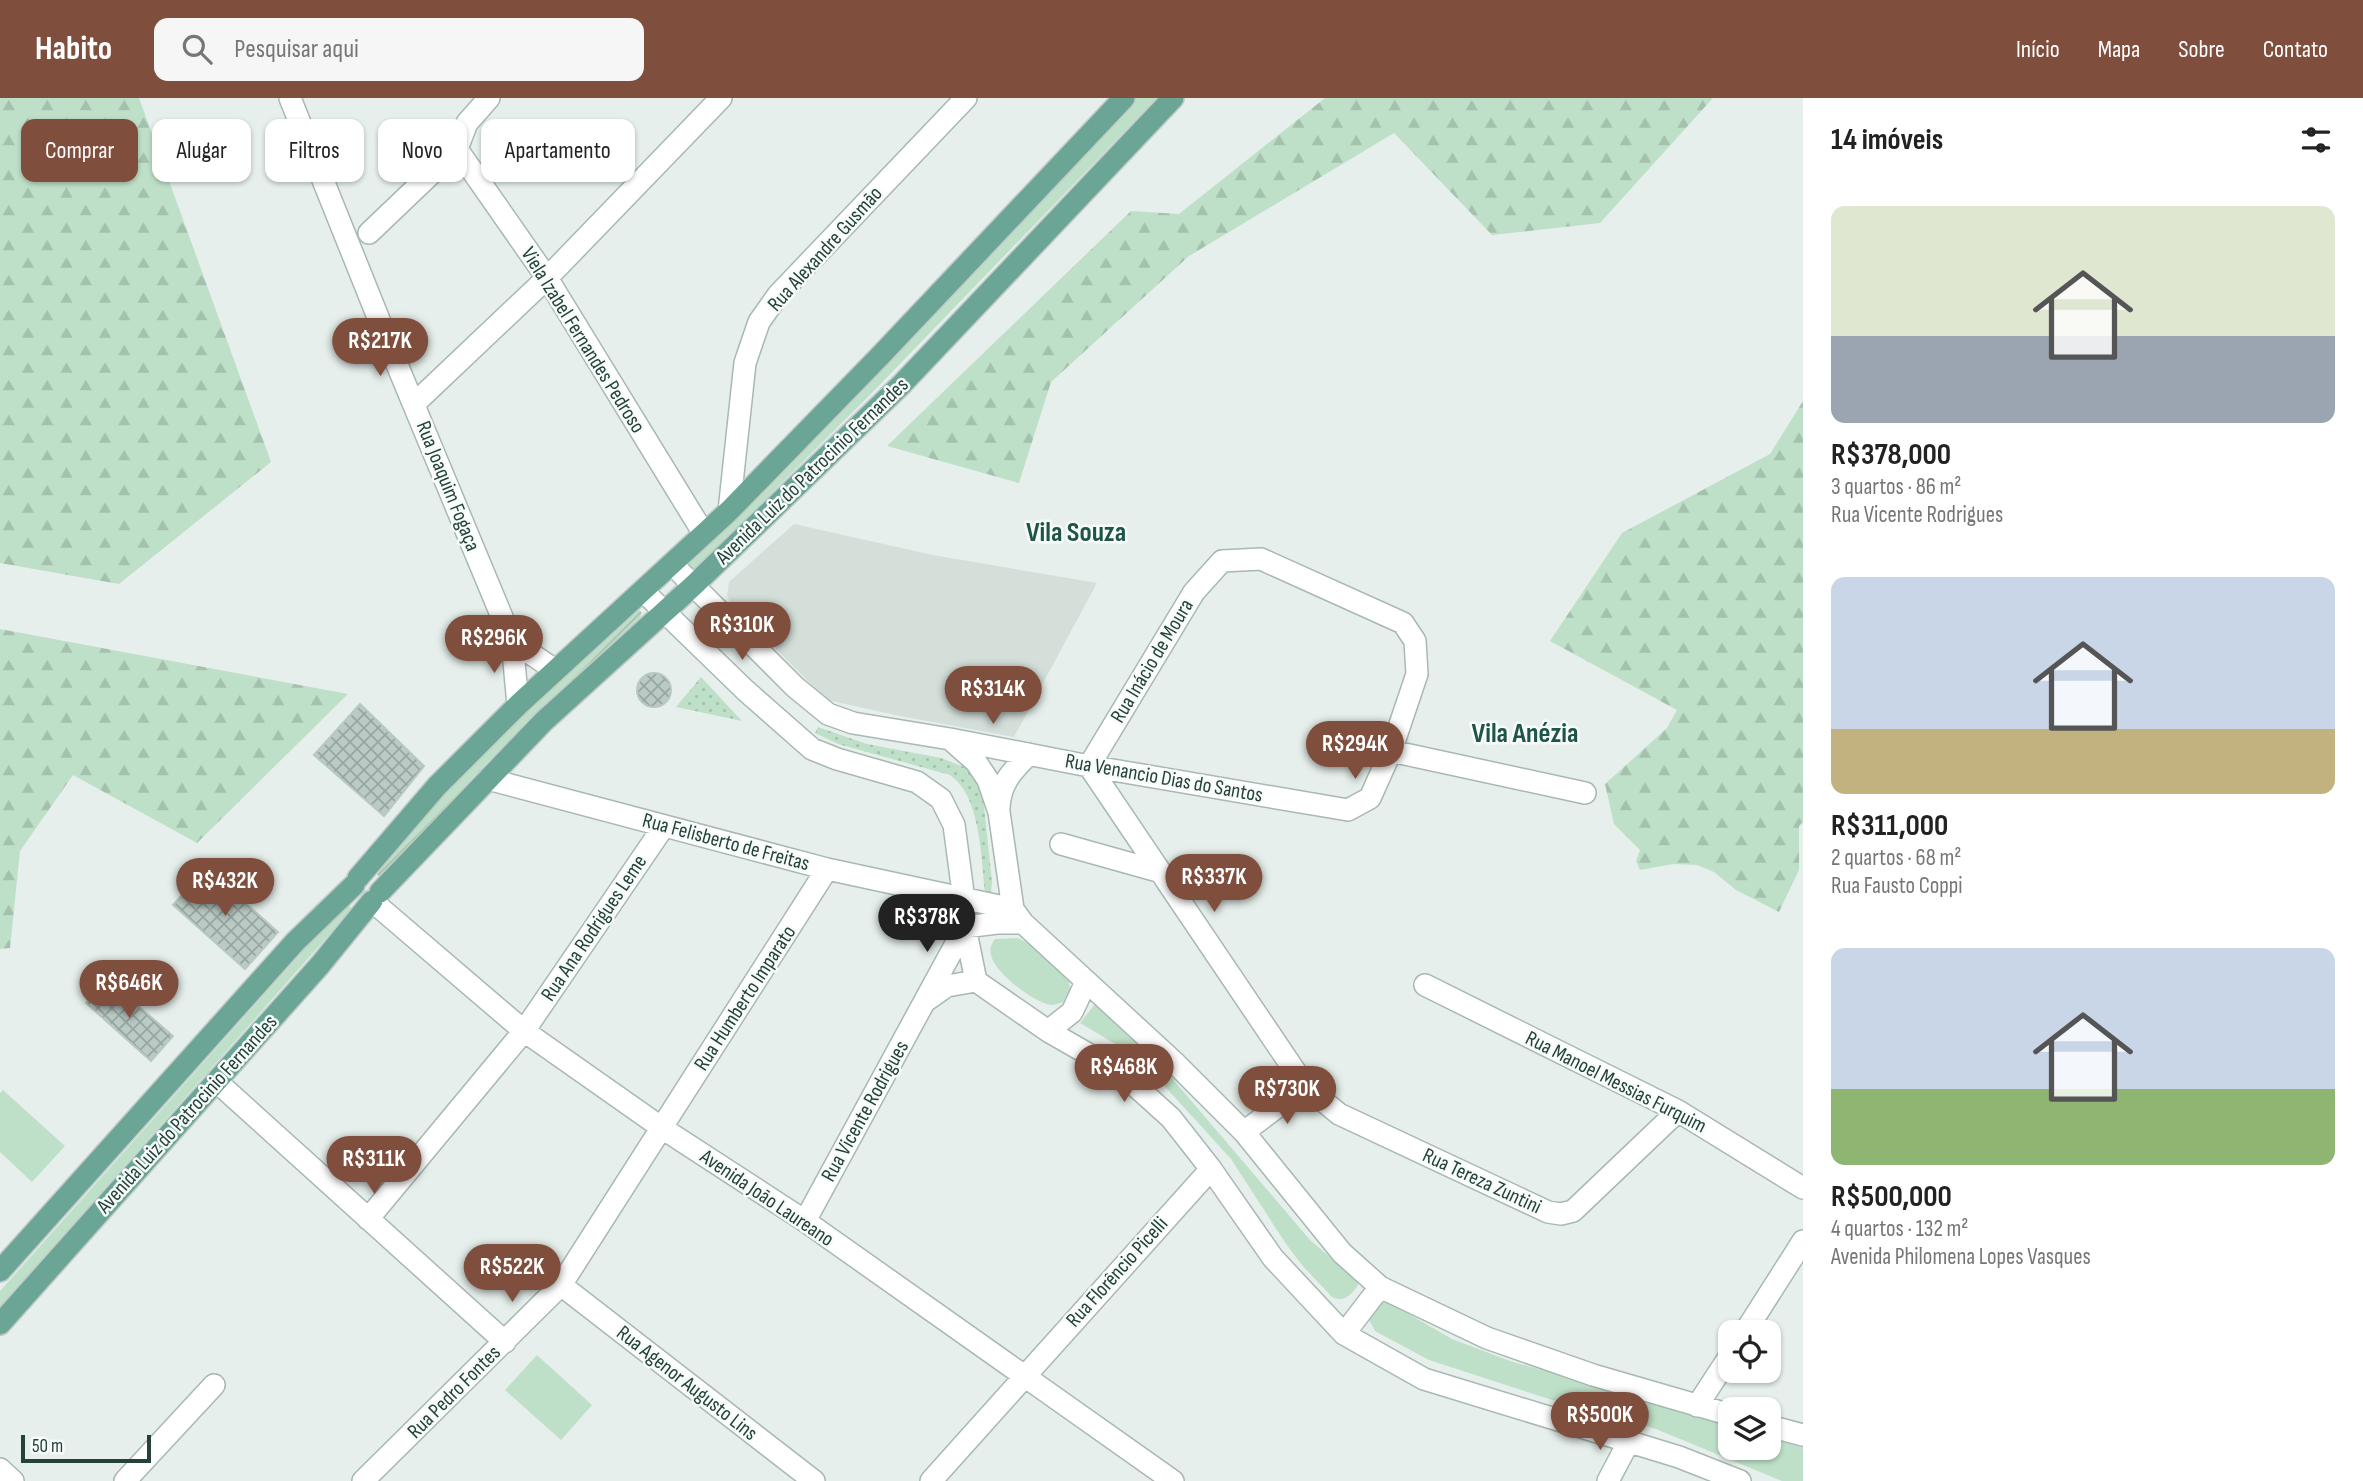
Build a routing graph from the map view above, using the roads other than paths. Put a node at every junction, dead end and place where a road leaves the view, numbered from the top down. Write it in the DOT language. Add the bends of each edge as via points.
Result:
graph roads {
  1 [pos="290,98"];
  2 [pos="489,98"];
  3 [pos="721,98"];
  4 [pos="966,98"];
  5 [pos="1124,98"];
  6 [pos="1173,98"];
  7 [pos="467,123"];
  8 [pos="467,163"];
  9 [pos="422,182"];
  10 [pos="369,233"];
  11 [pos="547,278"];
  12 [pos="414,404"];
  13 [pos="729,511"];
  14 [pos="704,534"];
  15 [pos="1222,561"];
  16 [pos="672,564"];
  17 [pos="694,585"];
  18 [pos="643,591"];
  19 [pos="664,612"];
  20 [pos="512,641"];
  21 [pos="770,663"];
  22 [pos="555,670"];
  23 [pos="745,690"];
  24 [pos="518,705"];
  25 [pos="950,739"];
  26 [pos="1391,751"];
  27 [pos="1029,754"];
  28 [pos="1089,766"];
  29 [pos="488,779"];
  30 [pos="1585,793"];
  31 [pos="999,812"];
  32 [pos="663,826"];
  33 [pos="1061,844"];
  34 [pos="827,869"];
  35 [pos="1161,872"];
  36 [pos="356,881"];
  37 [pos="376,897"];
  38 [pos="964,900"];
  39 [pos="1018,916"];
  40 [pos="965,927"];
  41 [pos="976,981"];
  42 [pos="1086,982"];
  43 [pos="1425,985"];
  44 [pos="925,1001"];
  45 [pos="524,1031"];
  46 [pos="1048,1031"];
  47 [pos="216,1081"];
  48 [pos="1305,1086"];
  49 [pos="1678,1111"];
  50 [pos="662,1128"];
  51 [pos="1244,1132"];
  52 [pos="1211,1169"];
  53 [pos="1803,1188"];
  54 [pos="368,1219"];
  55 [pos="805,1221"];
  56 [pos="1803,1241"];
  57 [pos="0,1272"];
  58 [pos="561,1285"];
  59 [pos="1380,1287"];
  60 [pos="1753,1320"];
  61 [pos="0,1324"];
  62 [pos="1344,1334"];
  63 [pos="505,1342"];
  64 [pos="1718,1373"];
  65 [pos="1024,1375"];
  66 [pos="214,1385"];
  67 [pos="1697,1406"];
  68 [pos="1718,1412"];
  69 [pos="1781,1429"];
  70 [pos="1803,1435"];
  71 [pos="1628,1443"];
  72 [pos="0,1469"];
  73 [pos="13,1481"];
  74 [pos="125,1481"];
  75 [pos="363,1481"];
  76 [pos="814,1481"];
  77 [pos="931,1481"];
  78 [pos="1173,1481"];
  79 [pos="1608,1481"];
  80 [pos="1740,1481"];
  1 -- 12 [label="street, Rua Joaquim Fogaça"];
  2 -- 7 [label="street"];
  3 -- 11 [label="street"];
  4 -- 13 [label="street, Rua Alexandre Gusmão" via="778,295 759,322 745,363"];
  5 -- 13 [label="main road, Avenida Luiz do Patrocinio Fernandes"];
  6 -- 17 [label="main road, Avenida Luiz do Patrocinio Fernandes" via="902,384"];
  8 -- 11 [label="street, Viela Izabel Fernandes Pedroso"];
  9 -- 10 [label="street"];
  11 -- 12 [label="street"];
  11 -- 14 [label="street, Viela Izabel Fernandes Pedroso"];
  12 -- 20 [label="street, Rua Joaquim Fogaça"];
  13 -- 14 [label="main road, Avenida Luiz do Patrocinio Fernandes"];
  14 -- 16 [label="main road, Avenida Luiz do Patrocinio Fernandes"];
  15 -- 26 [label="street, Rua Venancio Dias do Santos" via="1261,559 1403,623 1415,641 1417,674"];
  15 -- 28 [label="street, Rua Inácio de Moura" via="1194,592"];
  16 -- 17 [label="street, Rua Venancio Dias do Santos"];
  16 -- 18 [label="main road, Avenida Luiz do Patrocinio Fernandes"];
  17 -- 19 [label="main road, Avenida Luiz do Patrocinio Fernandes"];
  17 -- 21 [label="street, Rua Venancio Dias do Santos"];
  18 -- 19 [label="street"];
  18 -- 22 [label="main road, Avenida Luiz do Patrocinio Fernandes"];
  19 -- 23 [label="street"];
  19 -- 29 [label="main road, Avenida Luiz do Patrocinio Fernandes" via="544,721"];
  20 -- 22 [label="street"];
  20 -- 24 [label="street, Rua Joaquim Fogaça"];
  21 -- 23 [label="street"];
  21 -- 25 [label="street, Rua Venancio Dias do Santos" via="828,715"];
  22 -- 24 [label="main road, Avenida Luiz do Patrocinio Fernandes"];
  23 -- 38 [label="street" via="812,749 917,782 941,799 954,825"];
  24 -- 36 [label="main road, Avenida Luiz do Patrocinio Fernandes" via="437,786"];
  25 -- 27 [label="street, Rua Venancio Dias do Santos"];
  25 -- 31 [label="street" via="976,762"];
  26 -- 28 [label="street, Rua Venancio Dias do Santos" via="1370,798 1348,810"];
  26 -- 30 [label="street"];
  27 -- 28 [label="street, Rua Venancio Dias do Santos"];
  27 -- 31 [label="street" via="1007,777"];
  28 -- 35 [label="street, Rua Tereza Zuntini"];
  29 -- 32 [label="street, Rua Felisberto de Freitas"];
  29 -- 37 [label="main road, Avenida Luiz do Patrocinio Fernandes"];
  31 -- 39 [label="street"];
  32 -- 34 [label="street, Rua Felisberto de Freitas"];
  32 -- 45 [label="street, Rua Ana Rodrigues Leme"];
  33 -- 35 [label="street"];
  34 -- 38 [label="street, Rua Felisberto de Freitas"];
  34 -- 50 [label="street, Rua Humberto Imparato"];
  35 -- 48 [label="street, Rua Tereza Zuntini"];
  36 -- 37 [label="main road" via="372,876 379,883"];
  36 -- 57 [label="main road, Avenida Luiz do Patrocinio Fernandes" via="295,942"];
  37 -- 45 [label="street, Avenida João Laureano"];
  37 -- 47 [label="main road, Avenida Luiz do Patrocinio Fernandes"];
  38 -- 39 [label="street, Rua Felisberto de Freitas"];
  38 -- 40 [label="street"];
  39 -- 40 [label="street"];
  39 -- 42 [label="street"];
  40 -- 41 [label="street"];
  40 -- 44 [label="street, Rua Vicente Rodrigues"];
  41 -- 44 [label="street" via="947,986"];
  41 -- 46 [label="street"];
  42 -- 46 [label="street" via="1072,1012"];
  42 -- 51 [label="street"];
  43 -- 49 [label="street, Rua Manoel Messias Furquim"];
  44 -- 55 [label="street, Rua Vicente Rodrigues"];
  45 -- 50 [label="street, Avenida João Laureano"];
  45 -- 54 [label="street, Rua Ana Rodrigues Leme"];
  46 -- 52 [label="street" via="1121,1073 1171,1118"];
  47 -- 54 [label="street"];
  47 -- 61 [label="main road, Avenida Luiz do Patrocinio Fernandes"];
  48 -- 49 [label="street, Rua Tereza Zuntini" via="1339,1114 1548,1212 1561,1214 1573,1211"];
  48 -- 51 [label="street"];
  49 -- 53 [label="street, Rua Manoel Messias Furquim"];
  50 -- 55 [label="street, Avenida João Laureano"];
  50 -- 58 [label="street, Rua Pedro Fontes"];
  51 -- 59 [label="street" via="1342,1253"];
  52 -- 62 [label="street" via="1273,1258"];
  52 -- 65 [label="street, Rua Florêncio Picelli"];
  54 -- 63 [label="street"];
  55 -- 65 [label="street, Avenida João Laureano"];
  56 -- 60 [label="street"];
  58 -- 63 [label="street, Rua Pedro Fontes"];
  58 -- 76 [label="street, Rua Agenor Augusto Lins"];
  59 -- 62 [label="street"];
  59 -- 67 [label="street" via="1487,1338"];
  62 -- 71 [label="street" via="1424,1379"];
  63 -- 75 [label="street, Rua Pedro Fontes"];
  64 -- 67 [label="street"];
  65 -- 77 [label="street, Rua Florêncio Picelli"];
  65 -- 78 [label="street, Avenida João Laureano"];
  66 -- 74 [label="street"];
  67 -- 68 [label="street"];
  69 -- 70 [label="street"];
  71 -- 79 [label="street"];
  71 -- 80 [label="street"];
  72 -- 73 [label="street"];
}
